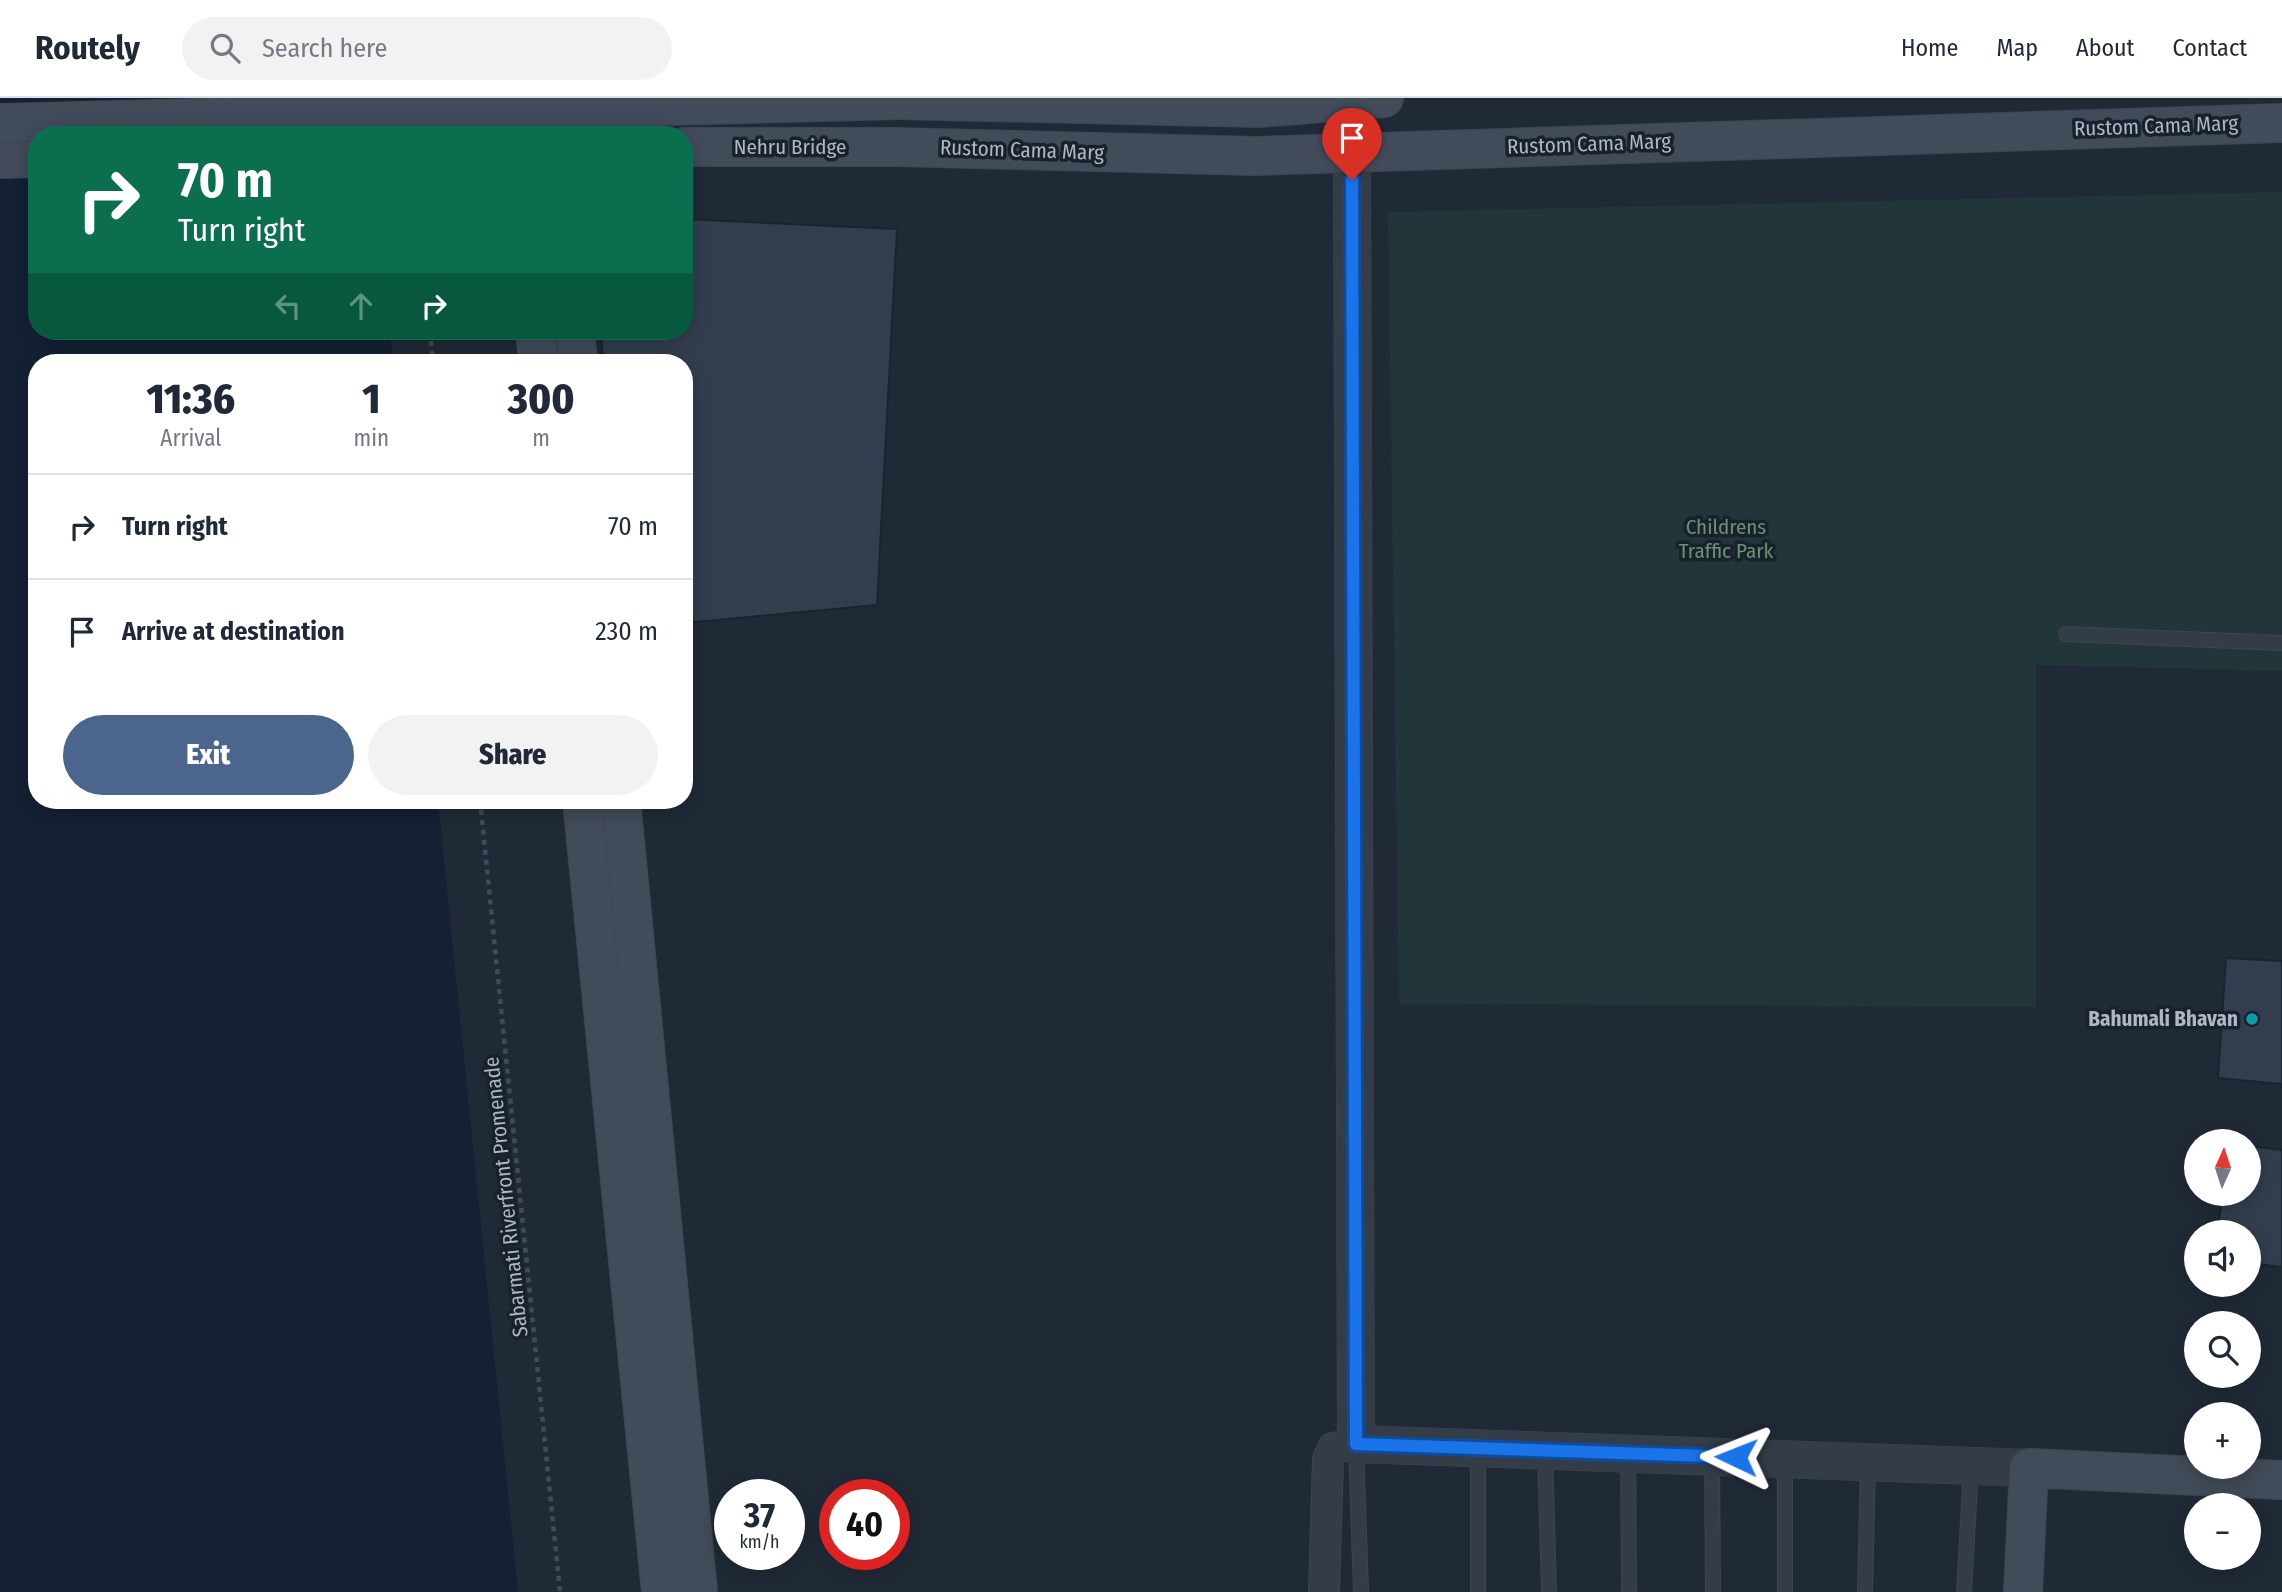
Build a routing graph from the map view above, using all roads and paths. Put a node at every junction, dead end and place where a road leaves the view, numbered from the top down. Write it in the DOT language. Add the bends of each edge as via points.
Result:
graph roads {
  1 [pos="511,98"];
  2 [pos="554,98"];
  3 [pos="1384,98"];
  4 [pos="0,123"];
  5 [pos="2282,123"];
  6 [pos="514,126"];
  7 [pos="556,126"];
  8 [pos="693,146"];
  9 [pos="896,147"];
  10 [pos="1352,152"];
  11 [pos="28,158"];
  12 [pos="0,159"];
  13 [pos="2066,634"];
  14 [pos="2282,643"];
  15 [pos="481,809"];
  16 [pos="583,809"];
  17 [pos="622,809"];
  18 [pos="1356,1444"];
  19 [pos="1478,1449"];
  20 [pos="1545,1451"];
  21 [pos="1628,1453"];
  22 [pos="1712,1457"];
  23 [pos="1785,1459"];
  24 [pos="1868,1462"];
  25 [pos="1971,1465"];
  26 [pos="2029,1468"];
  27 [pos="2282,1480"];
  28 [pos="559,1592"];
  29 [pos="662,1592"];
  30 [pos="698,1592"];
  31 [pos="1324,1592"];
  32 [pos="1361,1592"];
  33 [pos="1478,1592"];
  34 [pos="1549,1592"];
  35 [pos="1629,1592"];
  36 [pos="1713,1592"];
  37 [pos="1785,1592"];
  38 [pos="1865,1592"];
  39 [pos="1964,1592"];
  40 [pos="2023,1592"];
  1 -- 6 [label="main road"];
  2 -- 7 [label="main road"];
  3 -- 4 [label="main road, Nehru Bridge, bridge" via="1259,108 900,100"];
  5 -- 10 [label="main road, Rustom Cama Marg"];
  8 -- 9 [label="main road, Nehru Bridge"];
  9 -- 10 [label="main road, Rustom Cama Marg" via="1254,156"];
  10 -- 18 [label="street"];
  11 -- 12 [label="main road"];
  13 -- 14 [label="lane"];
  15 -- 28 [label="path, Sabarmati Riverfront Promenade"];
  16 -- 29 [label="main road"];
  17 -- 30 [label="main road"];
  18 -- 19 [label="street"];
  18 -- 31 [label="street" via="1333,1448 1328,1459"];
  18 -- 32 [label="lane"];
  19 -- 20 [label="street"];
  19 -- 33 [label="lane"];
  20 -- 21 [label="street"];
  20 -- 34 [label="lane"];
  21 -- 22 [label="street"];
  21 -- 35 [label="lane"];
  22 -- 23 [label="street"];
  22 -- 36 [label="lane"];
  23 -- 24 [label="street"];
  23 -- 37 [label="lane"];
  24 -- 25 [label="street"];
  24 -- 38 [label="lane"];
  25 -- 26 [label="street"];
  25 -- 39 [label="lane"];
  26 -- 27 [label="main road"];
  26 -- 40 [label="main road"];
}
